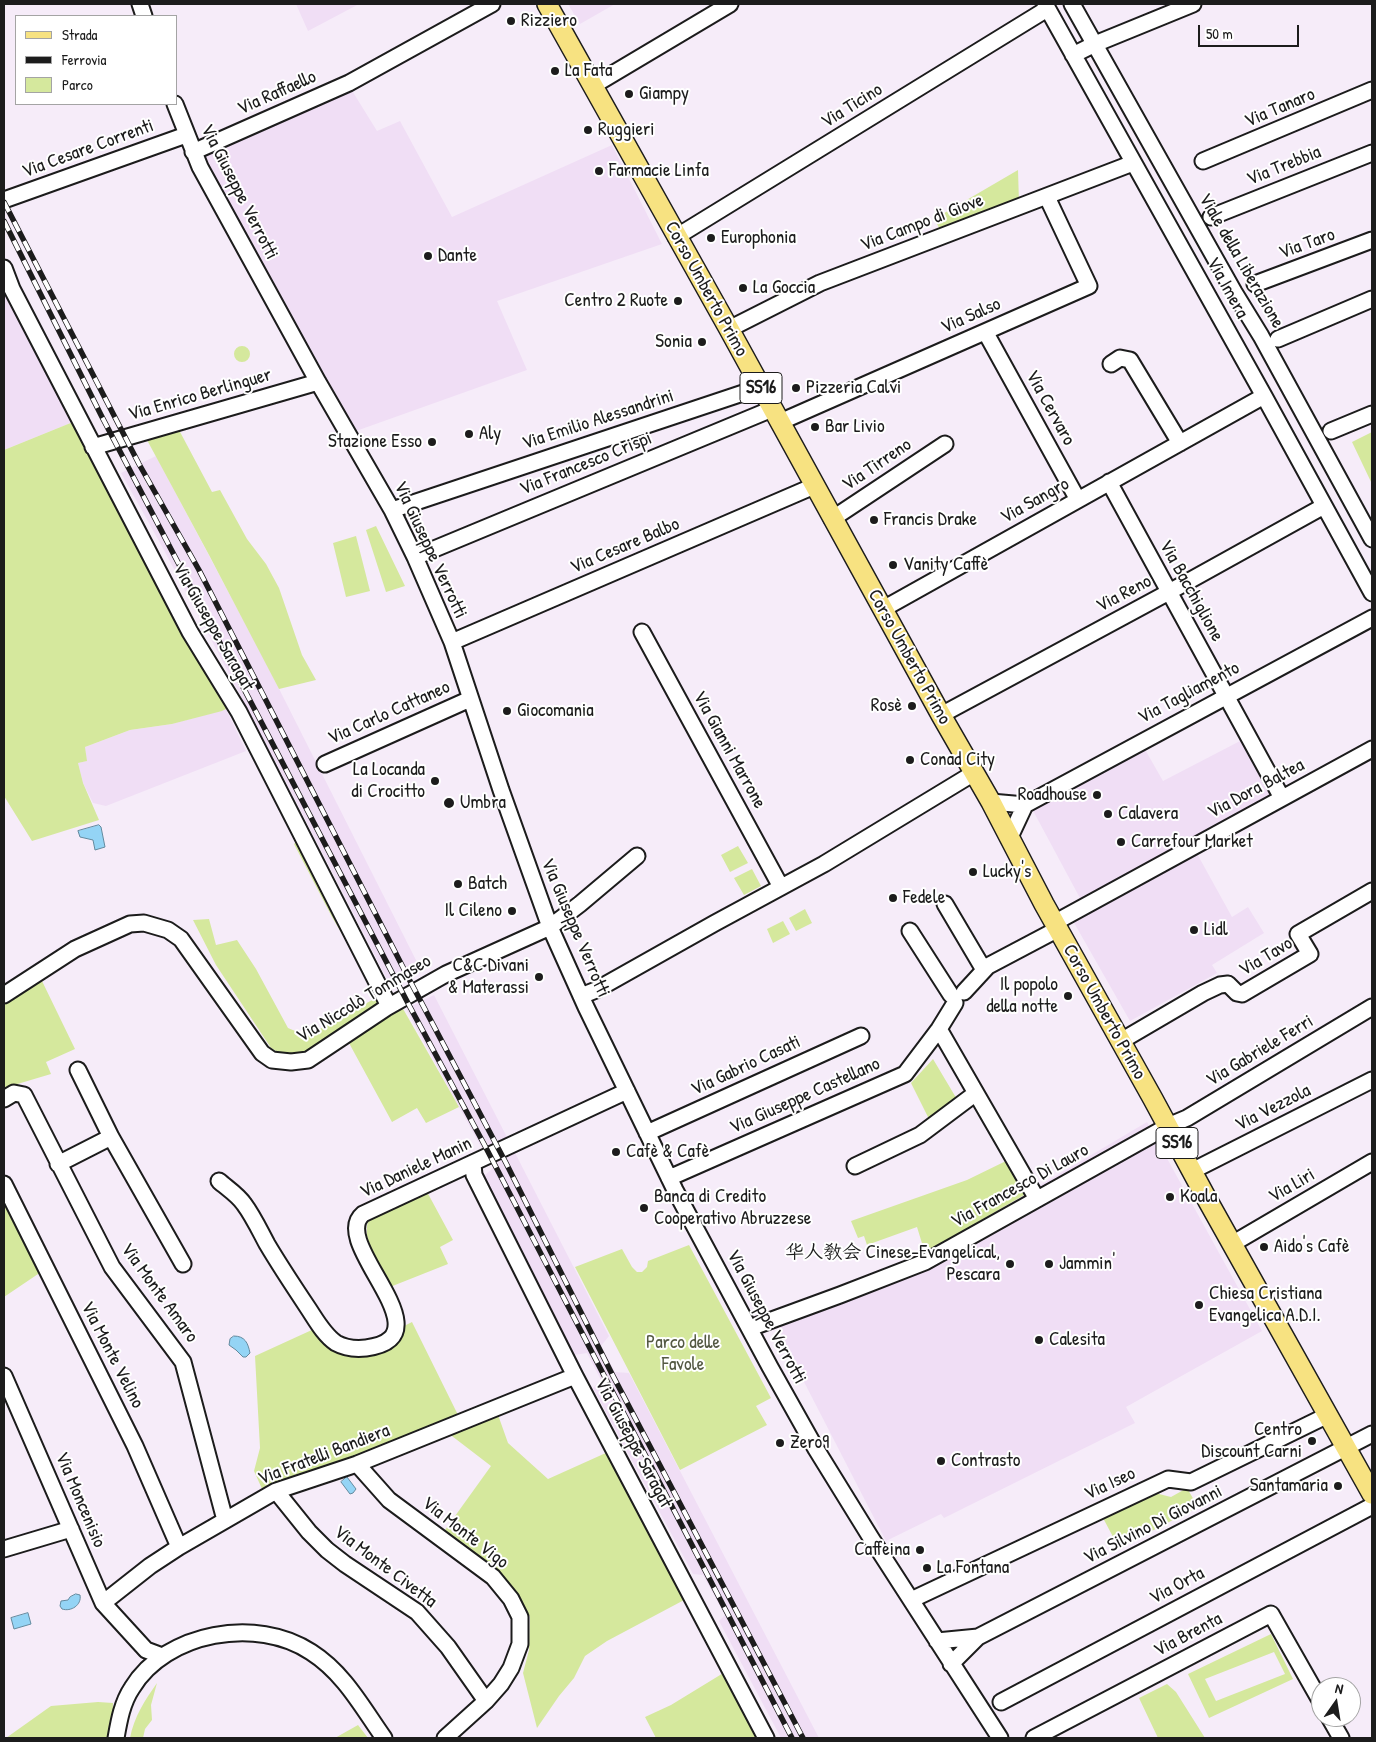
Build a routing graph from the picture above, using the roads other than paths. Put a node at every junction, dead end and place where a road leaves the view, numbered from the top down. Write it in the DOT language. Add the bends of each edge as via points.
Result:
graph roads {
  1 [pos="492,4"];
  2 [pos="547,4"];
  3 [pos="730,4"];
  4 [pos="1072,4"];
  5 [pos="1193,4"];
  6 [pos="1046,6"];
  7 [pos="1095,44"];
  8 [pos="1073,55"];
  9 [pos="594,85"];
  10 [pos="1372,90"];
  11 [pos="175,105"];
  12 [pos="186,135"];
  13 [pos="193,152"];
  14 [pos="1372,153"];
  15 [pos="1204,162"];
  16 [pos="1133,163"];
  17 [pos="1047,197"];
  18 [pos="4,200"];
  19 [pos="1211,217"];
  20 [pos="676,237"];
  21 [pos="1372,240"];
  22 [pos="4,268"];
  23 [pos="1255,284"];
  24 [pos="1372,299"];
  25 [pos="729,329"];
  26 [pos="987,335"];
  27 [pos="1278,339"];
  28 [pos="1111,364"];
  29 [pos="318,382"];
  30 [pos="761,387"];
  31 [pos="1264,396"];
  32 [pos="1372,414"];
  33 [pos="776,416"];
  34 [pos="1331,431"];
  35 [pos="1180,443"];
  36 [pos="945,444"];
  37 [pos="93,447"];
  38 [pos="1109,482"];
  39 [pos="814,486"];
  40 [pos="1078,500"];
  41 [pos="1324,506"];
  42 [pos="392,510"];
  43 [pos="832,519"];
  44 [pos="1372,539"];
  45 [pos="415,556"];
  46 [pos="1169,592"];
  47 [pos="1372,593"];
  48 [pos="883,609"];
  49 [pos="1372,618"];
  50 [pos="642,632"];
  51 [pos="452,642"];
  52 [pos="1226,696"];
  53 [pos="470,699"];
  54 [pos="941,715"];
  55 [pos="1372,749"];
  56 [pos="325,764"];
  57 [pos="974,773"];
  58 [pos="1282,798"];
  59 [pos="991,802"];
  60 [pos="1025,805"];
  61 [pos="1010,837"];
  62 [pos="637,856"];
  63 [pos="781,887"];
  64 [pos="1372,891"];
  65 [pos="945,904"];
  66 [pos="1056,926"];
  67 [pos="550,927"];
  68 [pos="910,931"];
  69 [pos="984,970"];
  70 [pos="4,995"];
  71 [pos="581,996"];
  72 [pos="956,997"];
  73 [pos="389,1006"];
  74 [pos="1372,1007"];
  75 [pos="939,1029"];
  76 [pos="861,1036"];
  77 [pos="1121,1041"];
  78 [pos="78,1070"];
  79 [pos="1372,1080"];
  80 [pos="627,1092"];
  81 [pos="976,1093"];
  82 [pos="4,1099"];
  83 [pos="1168,1126"];
  84 [pos="647,1134"];
  85 [pos="112,1137"];
  86 [pos="1372,1162"];
  87 [pos="58,1164"];
  88 [pos="473,1164"];
  89 [pos="855,1166"];
  90 [pos="1192,1171"];
  91 [pos="669,1178"];
  92 [pos="219,1181"];
  93 [pos="4,1184"];
  94 [pos="1037,1199"];
  95 [pos="1232,1244"];
  96 [pos="183,1264"];
  97 [pos="750,1328"];
  98 [pos="4,1376"];
  99 [pos="575,1376"];
  100 [pos="10,1400"];
  101 [pos="1328,1415"];
  102 [pos="1372,1434"];
  103 [pos="1346,1448"];
  104 [pos="357,1464"];
  105 [pos="276,1492"];
  106 [pos="1372,1494"];
  107 [pos="1372,1506"];
  108 [pos="225,1520"];
  109 [pos="71,1529"];
  110 [pos="179,1547"];
  111 [pos="4,1549"];
  112 [pos="911,1600"];
  113 [pos="103,1603"];
  114 [pos="978,1637"];
  115 [pos="938,1641"];
  116 [pos="162,1656"];
  117 [pos="951,1664"];
  118 [pos="1311,1684"];
  119 [pos="486,1700"];
  120 [pos="1001,1702"];
  121 [pos="1335,1727"];
  122 [pos="116,1738"];
  123 [pos="384,1738"];
  124 [pos="445,1738"];
  125 [pos="766,1738"];
  126 [pos="1000,1738"];
  127 [pos="1034,1738"];
  128 [pos="1341,1738"];
  1 -- 13 [label="street, Via Raffaello" via="349,83"];
  2 -- 9 [label="main road, Corso Umberto Primo / SS16"];
  3 -- 9 [label="street"];
  4 -- 7 [label="street, Viale della Liberazione"];
  5 -- 7 [label="street"];
  6 -- 8 [label="street, Via Imera"];
  6 -- 20 [label="street, Via Ticino"];
  7 -- 8 [label="street"];
  7 -- 44 [label="street, Viale della Liberazione" via="1262,336"];
  8 -- 16 [label="street, Via Imera"];
  9 -- 20 [label="main road, Corso Umberto Primo / SS16"];
  10 -- 15 [label="street, Via Tanaro"];
  11 -- 12 [label="street, Via Giuseppe Verrotti"];
  12 -- 13 [label="street, Via Giuseppe Verrotti"];
  12 -- 18 [label="street, Via Cesare Correnti"];
  13 -- 29 [label="street, Via Giuseppe Verrotti"];
  14 -- 19 [label="street, Via Trebbia"];
  16 -- 17 [label="street, Via Campo di Giove"];
  16 -- 31 [label="street, Via Imera"];
  17 -- 25 [label="street, Via Campo di Giove" via="820,282"];
  17 -- 33 [label="street, Via Salso" via="1089,286"];
  20 -- 25 [label="main road, Corso Umberto Primo / SS16"];
  21 -- 23 [label="street, Via Taro"];
  22 -- 37 [label="street, Via Giuseppe Saragat"];
  24 -- 27 [label="street"];
  25 -- 30 [label="main road, Corso Umberto Primo / SS16"];
  26 -- 40 [label="street, Via Cervaro"];
  28 -- 35 [label="street" via="1120,358 1130,360"];
  29 -- 37 [label="street, Via Enrico Berlinguer"];
  29 -- 42 [label="street, Via Giuseppe Verrotti"];
  30 -- 33 [label="main road, Corso Umberto Primo / SS16"];
  30 -- 42 [label="street, Via Emilio Alessandrini"];
  31 -- 35 [label="street, Via Sangro"];
  31 -- 41 [label="street, Via Imera"];
  32 -- 34 [label="street"];
  33 -- 39 [label="main road, Corso Umberto Primo / SS16"];
  33 -- 45 [label="street, Via Francesco Crispi"];
  35 -- 38 [label="street, Via Sangro"];
  36 -- 43 [label="street, Via Tirreno"];
  37 -- 73 [label="street, Via Giuseppe Saragat" via="190,632 234,703"];
  38 -- 40 [label="street, Via Sangro"];
  38 -- 46 [label="street, Via Bacchiglione"];
  39 -- 43 [label="main road, Corso Umberto Primo / SS16"];
  39 -- 51 [label="street, Via Cesare Balbo"];
  40 -- 48 [label="street, Via Sangro"];
  41 -- 46 [label="street, Via Reno"];
  41 -- 47 [label="street, Via Imera"];
  42 -- 45 [label="street, Via Giuseppe Verrotti"];
  43 -- 48 [label="main road, Corso Umberto Primo / SS16"];
  45 -- 51 [label="street, Via Giuseppe Verrotti"];
  46 -- 52 [label="street, Via Bacchiglione"];
  46 -- 54 [label="street, Via Reno"];
  48 -- 54 [label="main road, Corso Umberto Primo / SS16"];
  49 -- 52 [label="street, Via Tagliamento"];
  50 -- 63 [label="street, Via Gianni Marrone"];
  51 -- 53 [label="street, Via Giuseppe Verrotti"];
  52 -- 58 [label="street, Via Bacchiglione"];
  52 -- 60 [label="street, Via Tagliamento"];
  53 -- 56 [label="street, Via Carlo Cattaneo"];
  53 -- 67 [label="street, Via Giuseppe Verrotti"];
  54 -- 57 [label="main road, Corso Umberto Primo / SS16"];
  55 -- 58 [label="street, Via Dora Baltea"];
  57 -- 59 [label="main road, Corso Umberto Primo / SS16"];
  57 -- 63 [label="street"];
  58 -- 66 [label="street, Via Dora Baltea"];
  59 -- 60 [label="street"];
  59 -- 61 [label="main road, Corso Umberto Primo / SS16"];
  60 -- 61 [label="street"];
  61 -- 66 [label="main road, Corso Umberto Primo / SS16"];
  62 -- 67 [label="street, Via Niccolò Tommaseo"];
  63 -- 71 [label="street"];
  64 -- 77 [label="street, Via Tavo" via="1298,934 1310,954 1262,983 1242,994 1228,984 1220,985"];
  65 -- 69 [label="street"];
  66 -- 69 [label="street, Via Giuseppe Castellano"];
  66 -- 77 [label="main road, Corso Umberto Primo / SS16"];
  67 -- 71 [label="street, Via Giuseppe Verrotti"];
  67 -- 73 [label="street, Via Niccolò Tommaseo" via="446,974"];
  68 -- 72 [label="street"];
  69 -- 72 [label="street, Via Giuseppe Castellano"];
  70 -- 73 [label="street, Via Niccolò Tommaseo" via="83,945 130,924 144,923 168,930 181,939 262,1053 272,1060 308,1060"];
  71 -- 80 [label="street, Via Giuseppe Verrotti"];
  72 -- 75 [label="street, Via Giuseppe Castellano"];
  74 -- 83 [label="street, Via Gabriele Ferri" via="1187,1118"];
  75 -- 81 [label="street"];
  75 -- 91 [label="street, Via Giuseppe Castellano" via="905,1074"];
  76 -- 84 [label="street, Via Gabrio Casati"];
  77 -- 83 [label="main road, Corso Umberto Primo / SS16"];
  78 -- 85 [label="street"];
  79 -- 90 [label="street, Via Vezzola"];
  80 -- 84 [label="street, Via Giuseppe Verrotti"];
  80 -- 88 [label="street, Via Daniele Manin"];
  81 -- 89 [label="street" via="920,1135"];
  81 -- 94 [label="street"];
  82 -- 87 [label="street, Via Monte Amaro" via="14,1093 24,1095"];
  83 -- 90 [label="main road, Corso Umberto Primo / SS16"];
  83 -- 94 [label="street, Via Francesco Di Lauro"];
  84 -- 91 [label="street, Via Giuseppe Verrotti"];
  85 -- 87 [label="street"];
  85 -- 96 [label="street"];
  86 -- 95 [label="street, Via Liri"];
  87 -- 108 [label="street, Via Monte Amaro" via="112,1267 183,1362"];
  88 -- 92 [label="street, Via Daniele Manin" via="359,1217 356,1233 396,1318 394,1333 389,1339 376,1346 358,1349 337,1344 320,1327 244,1204"];
  88 -- 99 [label="street, Via Giuseppe Saragat" via="474,1175"];
  90 -- 95 [label="main road, Corso Umberto Primo / SS16"];
  91 -- 97 [label="street, Via Giuseppe Verrotti"];
  93 -- 110 [label="street, Via Monte Velino" via="135,1446"];
  94 -- 97 [label="street, Via Francesco Di Lauro" via="925,1262"];
  95 -- 101 [label="main road, Corso Umberto Primo / SS16"];
  97 -- 112 [label="street, Via Giuseppe Verrotti" via="816,1449"];
  98 -- 100 [label="street, Via Moncenisio"];
  99 -- 104 [label="street, Via Fratelli Bandiera"];
  99 -- 125 [label="street, Via Giuseppe Saragat"];
  100 -- 109 [label="street, Via Moncenisio"];
  101 -- 103 [label="main road, Corso Umberto Primo / SS16"];
  101 -- 112 [label="street, Via Iseo" via="1191,1482 1168,1479"];
  102 -- 103 [label="street, Via Silvino Di Giovanni"];
  103 -- 106 [label="main road, Corso Umberto Primo / SS16"];
  103 -- 114 [label="street, Via Silvino Di Giovanni"];
  104 -- 105 [label="street, Via Fratelli Bandiera"];
  104 -- 119 [label="street, Via Monte Vigo" via="389,1500 493,1577 511,1600 520,1617 520,1644 513,1665"];
  105 -- 108 [label="street, Via Fratelli Bandiera"];
  105 -- 119 [label="street, Via Monte Civetta" via="326,1550 417,1612 448,1647"];
  107 -- 120 [label="street, Via Orta"];
  108 -- 110 [label="street, Via Fratelli Bandiera"];
  109 -- 111 [label="street"];
  109 -- 113 [label="street, Via Moncenisio"];
  110 -- 113 [label="street, Via Fratelli Bandiera"];
  112 -- 115 [label="street, Via Giuseppe Verrotti"];
  113 -- 116 [label="street, Via Moncenisio" via="146,1650"];
  114 -- 115 [label="street, Via Silvino Di Giovanni"];
  114 -- 117 [label="street, Via Silvino Di Giovanni"];
  115 -- 117 [label="street, Via Giuseppe Verrotti"];
  116 -- 122 [label="street" via="132,1687 119,1720"];
  116 -- 123 [label="street" via="190,1642 220,1635 282,1638 310,1651 336,1672"];
  117 -- 126 [label="street, Via Giuseppe Verrotti"];
  118 -- 127 [label="street, Via Brenta" via="1271,1614"];
  119 -- 124 [label="street, Via Monte Vigo"];
  121 -- 128 [label="street"];
}
